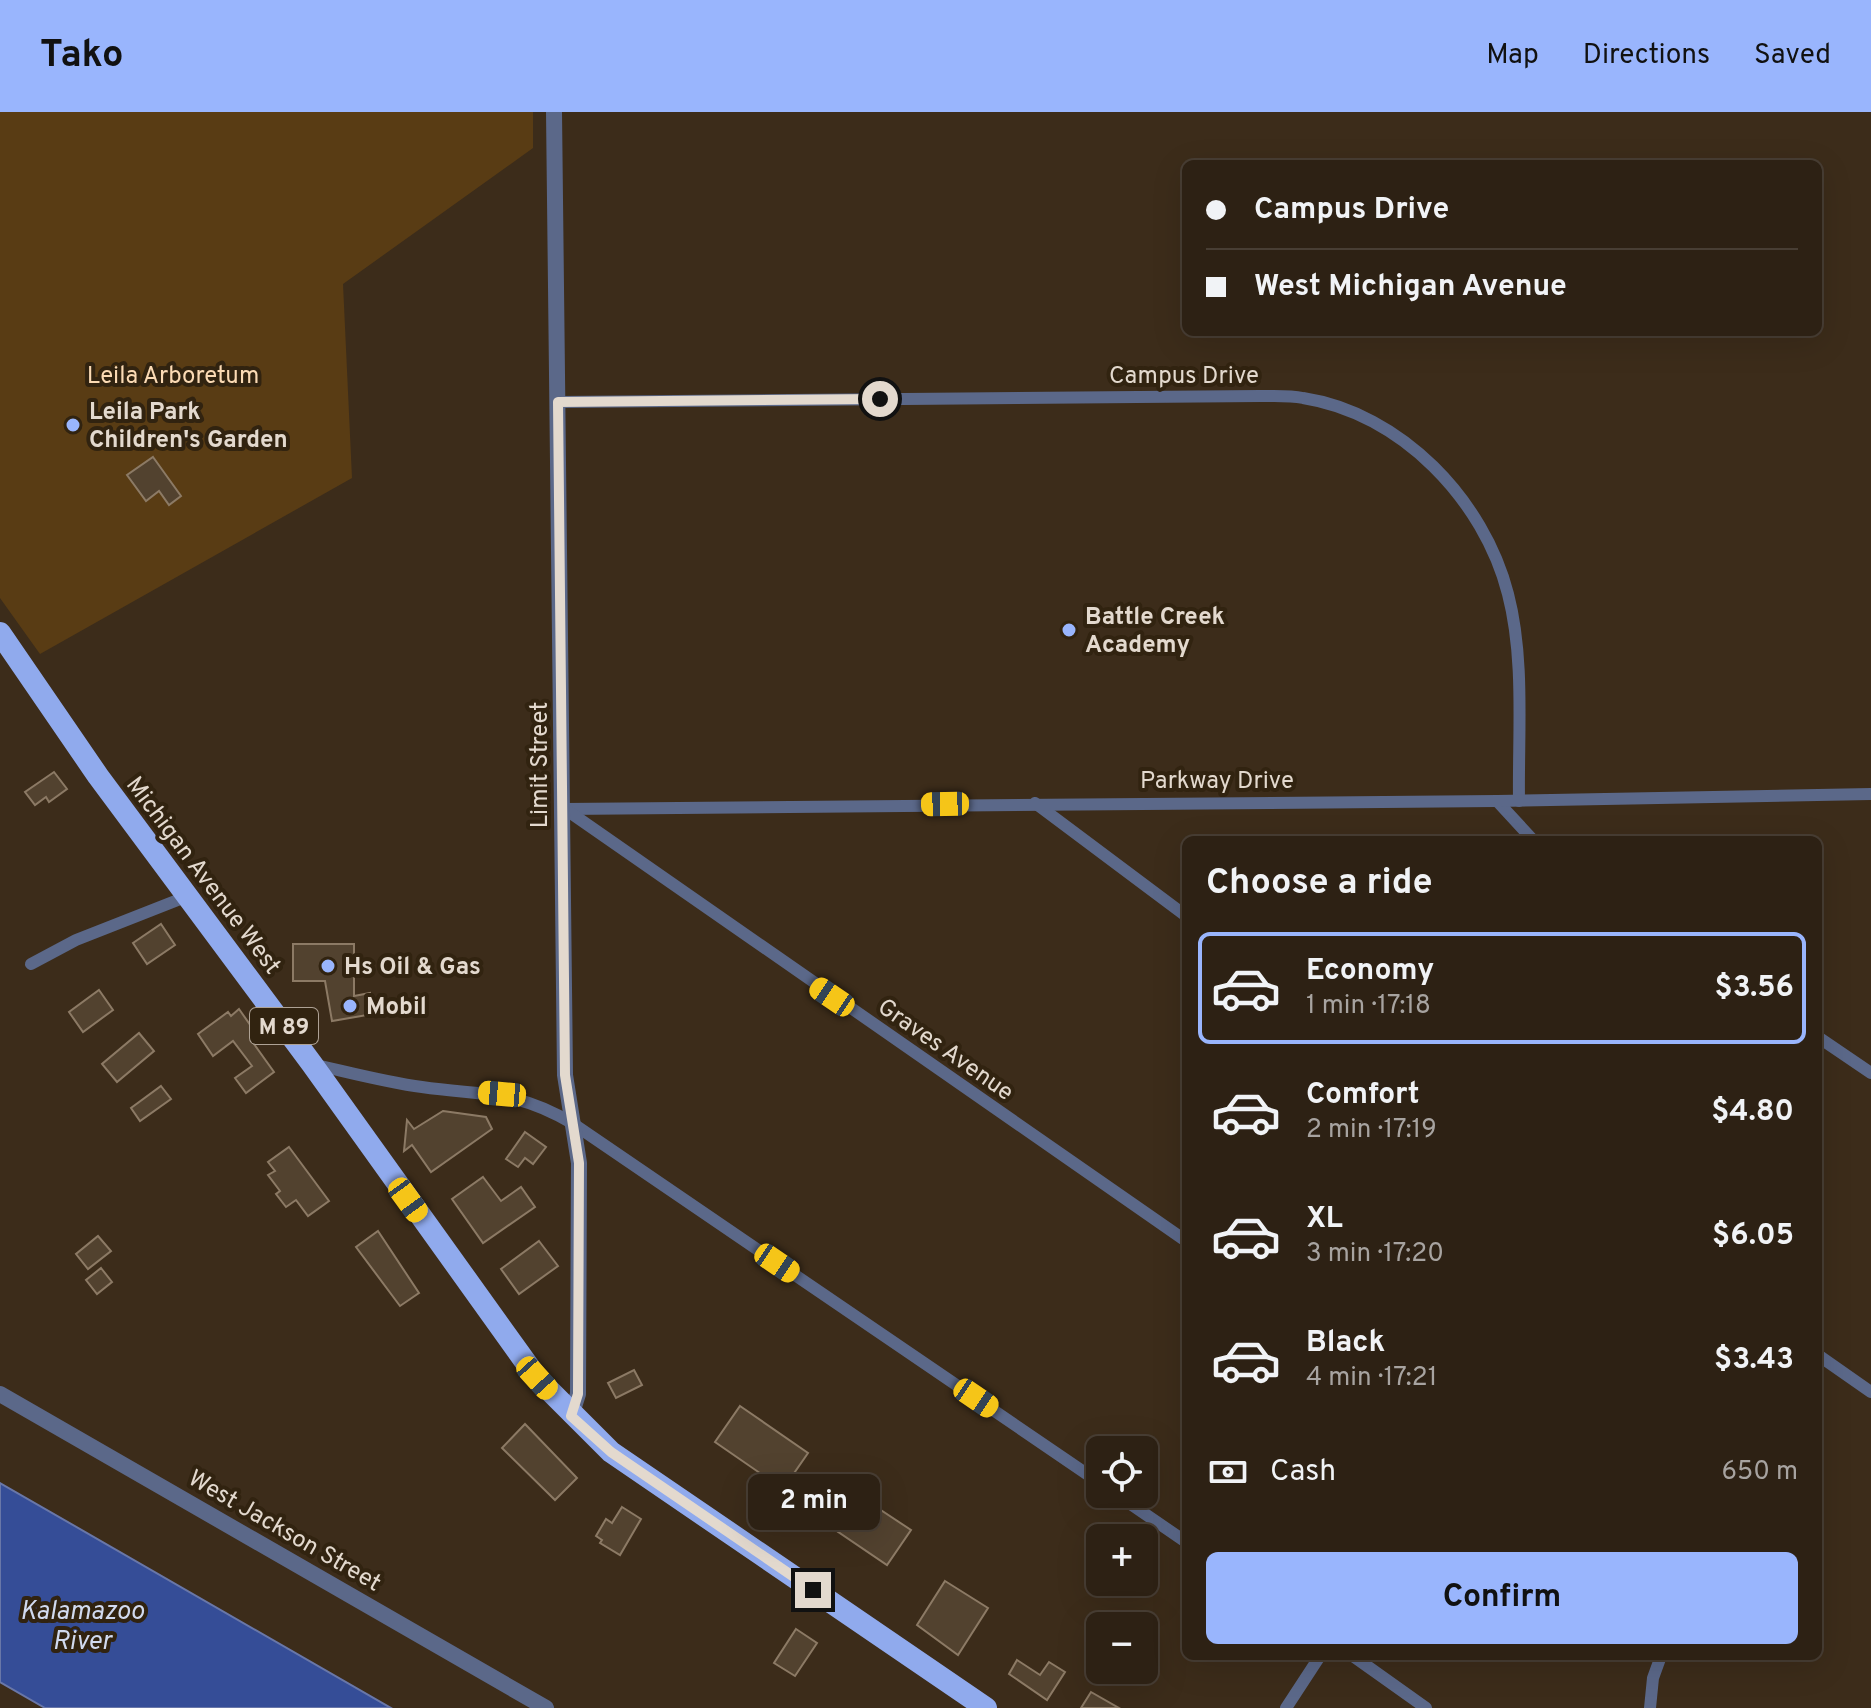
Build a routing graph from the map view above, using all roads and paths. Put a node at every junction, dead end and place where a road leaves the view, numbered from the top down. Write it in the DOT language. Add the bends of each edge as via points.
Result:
graph roads {
  1 [pos="554,112"];
  2 [pos="558,402"];
  3 [pos="0,633"];
  4 [pos="1871,794"];
  5 [pos="1497,801"];
  6 [pos="1519,801"];
  7 [pos="1035,803"];
  8 [pos="564,809"];
  9 [pos="1529,836"];
  10 [pos="188,896"];
  11 [pos="1182,913"];
  12 [pos="31,964"];
  13 [pos="1822,1040"];
  14 [pos="312,1064"];
  15 [pos="1871,1073"];
  16 [pos="572,1123"];
  17 [pos="1182,1238"];
  18 [pos="1822,1358"];
  19 [pos="1871,1392"];
  20 [pos="0,1394"];
  21 [pos="571,1416"];
  22 [pos="1086,1473"];
  23 [pos="1136,1508"];
  24 [pos="1182,1539"];
  25 [pos="1317,1660"];
  26 [pos="1359,1660"];
  27 [pos="1660,1660"];
  28 [pos="546,1708"];
  29 [pos="986,1708"];
  30 [pos="1286,1708"];
  31 [pos="1426,1708"];
  32 [pos="1650,1708"];
  1 -- 2 [label="street, Limit Street"];
  2 -- 6 [label="street, Campus Drive" via="1260,396 1303,398 1348,410 1386,429 1429,463 1474,516 1494,552 1509,595 1515,640"];
  2 -- 8 [label="street, Limit Street"];
  3 -- 10 [label="highway, Michigan Avenue West / M 89"];
  4 -- 6 [label="street, Parkway Drive"];
  5 -- 6 [label="street, Parkway Drive"];
  5 -- 7 [label="street, Parkway Drive"];
  5 -- 9 [label="street"];
  7 -- 8 [label="street, Parkway Drive"];
  7 -- 11 [label="street"];
  8 -- 16 [label="street, Limit Street" via="565,1075"];
  8 -- 17 [label="street, Graves Avenue"];
  10 -- 12 [label="street" via="76,940"];
  10 -- 14 [label="highway, Michigan Avenue West / M 89"];
  13 -- 15 [label="street"];
  14 -- 16 [label="street" via="421,1087 502,1094 537,1103"];
  14 -- 21 [label="highway, Michigan Avenue West / M 89" via="537,1378"];
  16 -- 21 [label="street, Limit Street" via="579,1178 578,1394"];
  16 -- 22 [label="street"];
  18 -- 19 [label="street"];
  20 -- 28 [label="street, West Jackson Street"];
  21 -- 29 [label="highway, M 89" via="611,1452"];
  23 -- 24 [label="street"];
  25 -- 30 [label="street"];
  26 -- 31 [label="street"];
  27 -- 32 [label="street"];
}
